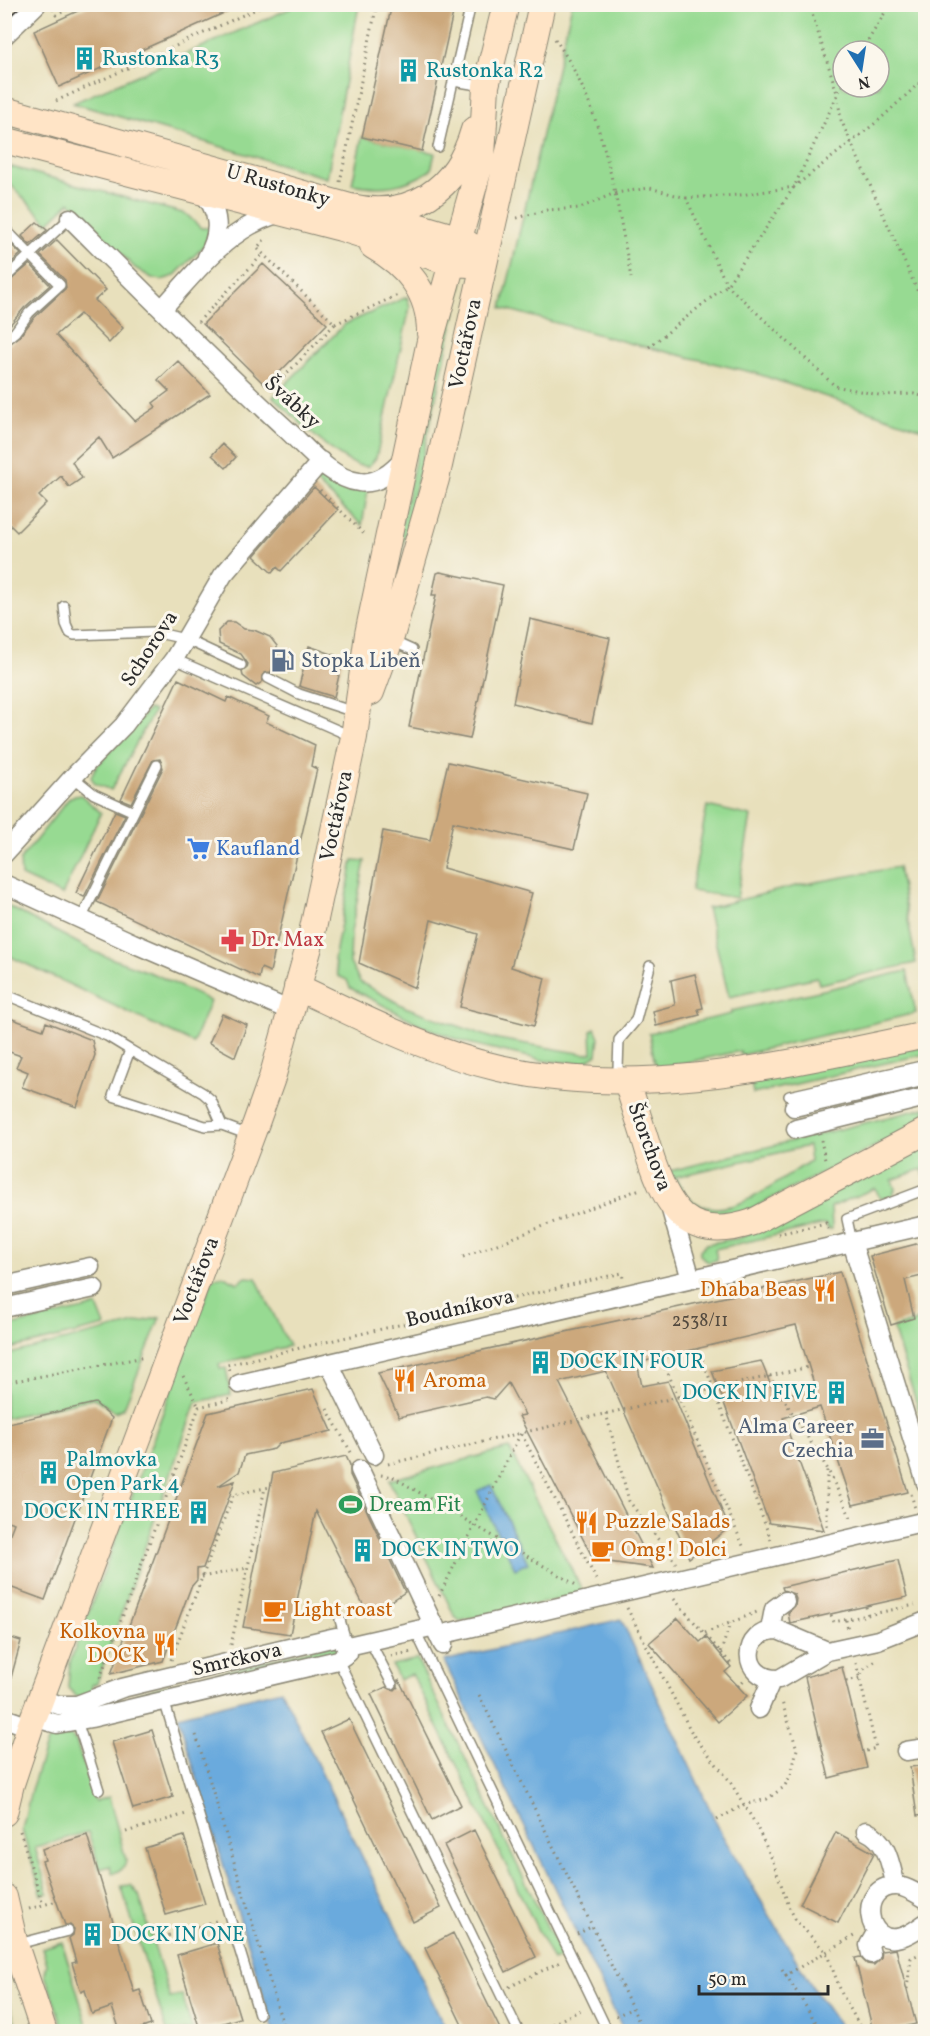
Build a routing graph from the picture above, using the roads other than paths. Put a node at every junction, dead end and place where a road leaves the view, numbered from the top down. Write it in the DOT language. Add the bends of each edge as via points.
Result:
graph roads {
  1 [pos="37,4"];
  2 [pos="471,4"];
  3 [pos="506,4"];
  4 [pos="542,4"];
  5 [pos="11,24"];
  6 [pos="4,36"];
  7 [pos="453,81"];
  8 [pos="486,86"];
  9 [pos="4,96"];
  10 [pos="15,113"];
  11 [pos="4,140"];
  12 [pos="438,147"];
  13 [pos="199,190"];
  14 [pos="343,207"];
  15 [pos="284,213"];
  16 [pos="70,218"];
  17 [pos="4,228"];
  18 [pos="460,239"];
  19 [pos="31,255"];
  20 [pos="484,261"];
  21 [pos="453,263"];
  22 [pos="203,264"];
  23 [pos="4,279"];
  24 [pos="162,309"];
  25 [pos="4,341"];
  26 [pos="430,341"];
  27 [pos="405,458"];
  28 [pos="321,460"];
  29 [pos="64,606"];
  30 [pos="185,639"];
  31 [pos="174,659"];
  32 [pos="241,664"];
  33 [pos="268,678"];
  34 [pos="356,725"];
  35 [pos="157,765"];
  36 [pos="73,777"];
  37 [pos="134,812"];
  38 [pos="4,854"];
  39 [pos="4,884"];
  40 [pos="81,919"];
  41 [pos="650,966"];
  42 [pos="4,994"];
  43 [pos="294,999"];
  44 [pos="926,1035"];
  45 [pos="130,1050"];
  46 [pos="926,1065"];
  47 [pos="926,1076"];
  48 [pos="627,1081"];
  49 [pos="926,1097"];
  50 [pos="792,1102"];
  51 [pos="222,1125"];
  52 [pos="796,1129"];
  53 [pos="926,1131"];
  54 [pos="251,1136"];
  55 [pos="664,1191"];
  56 [pos="921,1191"];
  57 [pos="926,1225"];
  58 [pos="850,1233"];
  59 [pos="87,1268"];
  60 [pos="691,1279"];
  61 [pos="4,1286"];
  62 [pos="91,1288"];
  63 [pos="4,1308"];
  64 [pos="329,1363"];
  65 [pos="237,1391"];
  66 [pos="366,1453"];
  67 [pos="360,1470"];
  68 [pos="926,1483"];
  69 [pos="926,1521"];
  70 [pos="780,1605"];
  71 [pos="340,1620"];
  72 [pos="926,1621"];
  73 [pos="415,1630"];
  74 [pos="770,1630"];
  75 [pos="439,1635"];
  76 [pos="370,1641"];
  77 [pos="348,1646"];
  78 [pos="827,1651"];
  79 [pos="342,1668"];
  80 [pos="775,1679"];
  81 [pos="392,1684"];
  82 [pos="122,1688"];
  83 [pos="164,1700"];
  84 [pos="759,1708"];
  85 [pos="127,1709"];
  86 [pos="34,1714"];
  87 [pos="4,1718"];
  88 [pos="77,1721"];
  89 [pos="926,1748"];
  90 [pos="906,1751"];
  91 [pos="99,1790"];
  92 [pos="12,1822"];
  93 [pos="866,1830"];
  94 [pos="896,1886"];
  95 [pos="4,1897"];
  96 [pos="926,1899"];
  97 [pos="926,1923"];
  98 [pos="875,1929"];
  99 [pos="68,1931"];
  100 [pos="10,1946"];
  101 [pos="871,1954"];
  102 [pos="259,2014"];
  103 [pos="44,2031"];
  104 [pos="519,2031"];
  105 [pos="608,2031"];
  1 -- 5 [label="street"];
  2 -- 7 [label="lane"];
  3 -- 8 [label="main road"];
  4 -- 20 [label="main road, Voctářova"];
  5 -- 6 [label="street"];
  7 -- 8 [label="lane"];
  7 -- 12 [label="lane"];
  8 -- 14 [label="main road, U Rustonky" via="471,141 450,180 423,199 402,207 376,211"];
  8 -- 18 [label="main road, Voctářova" via="482,158"];
  9 -- 10 [label="street"];
  10 -- 14 [label="main road, U Rustonky"];
  11 -- 13 [label="main road, U Rustonky"];
  13 -- 15 [label="main road, U Rustonky"];
  13 -- 22 [label="street" via="214,208 217,223 216,237"];
  14 -- 15 [label="main road, U Rustonky"];
  14 -- 18 [label="main road"];
  14 -- 21 [label="main road, U Rustonky"];
  14 -- 26 [label="main road" via="415,279 428,313"];
  15 -- 22 [label="street" via="251,224"];
  16 -- 19 [label="lane"];
  16 -- 24 [label="street, Švábky"];
  17 -- 19 [label="lane"];
  18 -- 20 [label="main road"];
  18 -- 21 [label="main road, Voctářova"];
  19 -- 23 [label="lane"];
  19 -- 25 [label="lane" via="60,285"];
  20 -- 21 [label="main road, U Rustonky"];
  20 -- 34 [label="main road, Voctářova" via="401,645"];
  21 -- 26 [label="main road, Voctářova"];
  22 -- 24 [label="street"];
  24 -- 28 [label="street, Švábky"];
  26 -- 27 [label="main road, Voctářova"];
  27 -- 28 [label="street, Švábky" via="384,477 359,483"];
  27 -- 34 [label="main road, Voctářova" via="368,634"];
  28 -- 30 [label="street, Schorova" via="223,575"];
  29 -- 30 [label="lane" via="66,624 74,635 154,632"];
  30 -- 31 [label="street, Schorova"];
  30 -- 32 [label="lane"];
  31 -- 34 [label="lane"];
  31 -- 36 [label="street, Schorova" via="124,725"];
  33 -- 34 [label="lane"];
  34 -- 43 [label="main road, Voctářova" via="309,947"];
  35 -- 37 [label="lane"];
  36 -- 37 [label="lane" via="94,794"];
  36 -- 38 [label="street, Schorova"];
  37 -- 40 [label="lane"];
  39 -- 40 [label="street"];
  40 -- 43 [label="street"];
  41 -- 48 [label="lane" via="636,1020 619,1040 618,1068"];
  42 -- 45 [label="lane" via="107,1036"];
  43 -- 48 [label="main road, Štorchova" via="467,1059 528,1074"];
  43 -- 54 [label="main road, Voctářova"];
  44 -- 48 [label="main road" via="735,1072"];
  45 -- 51 [label="lane" via="203,1093 211,1100"];
  45 -- 51 [label="lane" via="113,1096 205,1126"];
  46 -- 50 [label="lane"];
  47 -- 50 [label="street"];
  48 -- 55 [label="main road, Štorchova"];
  49 -- 52 [label="street"];
  51 -- 54 [label="lane"];
  53 -- 55 [label="main road" via="753,1222 731,1229 710,1230 690,1223 677,1213"];
  54 -- 86 [label="main road, Voctářova"];
  55 -- 60 [label="street, Štorchova"];
  56 -- 58 [label="lane" via="847,1220"];
  57 -- 58 [label="street"];
  58 -- 60 [label="street"];
  58 -- 68 [label="street"];
  59 -- 61 [label="street"];
  59 -- 62 [label="lane"];
  60 -- 64 [label="street, Boudníkova"];
  62 -- 63 [label="street"];
  64 -- 65 [label="street, Boudníkova"];
  64 -- 66 [label="street"];
  67 -- 75 [label="street"];
  69 -- 75 [label="street, Smrčkova"];
  70 -- 74 [label="street"];
  71 -- 77 [label="lane"];
  72 -- 78 [label="street" via="878,1640"];
  73 -- 75 [label="street, Smrčkova"];
  73 -- 76 [label="street, Smrčkova"];
  73 -- 105 [label="lane"];
  74 -- 78 [label="street"];
  74 -- 80 [label="street" via="756,1637 749,1651 757,1673"];
  76 -- 77 [label="street, Smrčkova"];
  76 -- 81 [label="lane"];
  77 -- 82 [label="street, Smrčkova" via="336,1637"];
  77 -- 83 [label="street, Smrčkova" via="348,1653 338,1660"];
  78 -- 80 [label="street"];
  79 -- 104 [label="lane"];
  80 -- 84 [label="street"];
  82 -- 85 [label="street"];
  82 -- 86 [label="street, Smrčkova" via="78,1705 59,1705"];
  83 -- 85 [label="street, Smrčkova"];
  83 -- 102 [label="lane"];
  85 -- 88 [label="street, Smrčkova"];
  86 -- 87 [label="street"];
  86 -- 88 [label="street, Smrčkova" via="57,1724"];
  86 -- 92 [label="main road, Voctářova" via="11,1784"];
  88 -- 91 [label="lane"];
  89 -- 90 [label="street"];
  93 -- 94 [label="street" via="878,1836 885,1847"];
  94 -- 96 [label="street"];
  94 -- 98 [label="street" via="874,1896 869,1912"];
  95 -- 100 [label="main road"];
  97 -- 98 [label="street" via="900,1938"];
  98 -- 101 [label="street" via="869,1945"];
  99 -- 100 [label="lane"];
  100 -- 103 [label="main road"];
}
